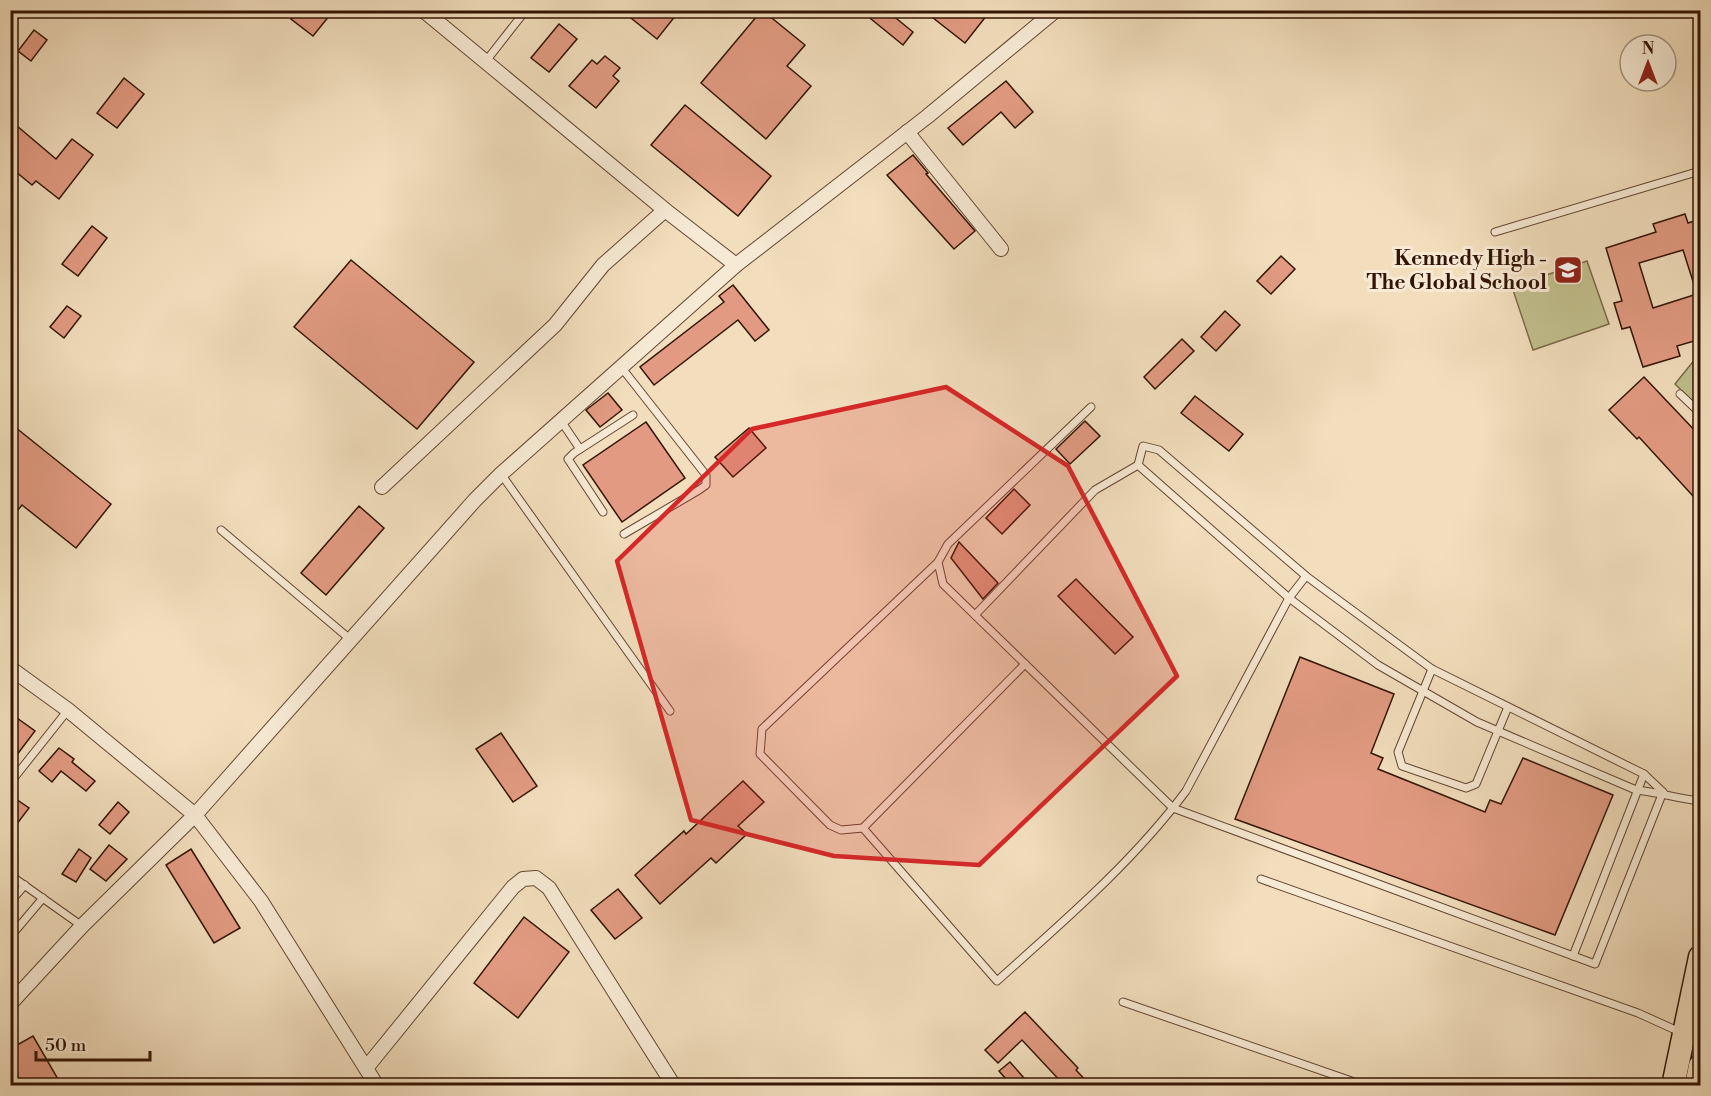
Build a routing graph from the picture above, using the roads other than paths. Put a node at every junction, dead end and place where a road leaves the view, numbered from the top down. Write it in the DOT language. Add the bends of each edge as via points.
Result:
graph roads {
  1 [pos="423,10"];
  2 [pos="526,10"];
  3 [pos="1056,10"];
  4 [pos="486,61"];
  5 [pos="907,132"];
  6 [pos="1701,171"];
  7 [pos="664,210"];
  8 [pos="1495,232"];
  9 [pos="1001,249"];
  10 [pos="736,265"];
  11 [pos="621,367"];
  12 [pos="1680,394"];
  13 [pos="1091,407"];
  14 [pos="1701,413"];
  15 [pos="633,415"];
  16 [pos="561,421"];
  17 [pos="580,449"];
  18 [pos="1138,465"];
  19 [pos="501,474"];
  20 [pos="382,487"];
  21 [pos="603,512"];
  22 [pos="221,530"];
  23 [pos="624,534"];
  24 [pos="938,562"];
  25 [pos="1306,576"];
  26 [pos="1289,598"];
  27 [pos="975,615"];
  28 [pos="351,640"];
  29 [pos="1025,664"];
  30 [pos="10,668"];
  31 [pos="1432,669"];
  32 [pos="1423,691"];
  33 [pos="1508,707"];
  34 [pos="68,710"];
  35 [pos="670,711"];
  36 [pos="1499,731"];
  37 [pos="1644,774"];
  38 [pos="10,783"];
  39 [pos="1636,790"];
  40 [pos="1663,792"];
  41 [pos="1701,801"];
  42 [pos="1173,808"];
  43 [pos="195,815"];
  44 [pos="863,828"];
  45 [pos="10,875"];
  46 [pos="1261,879"];
  47 [pos="25,885"];
  48 [pos="43,898"];
  49 [pos="10,902"];
  50 [pos="82,926"];
  51 [pos="10,937"];
  52 [pos="1573,956"];
  53 [pos="1701,957"];
  54 [pos="1123,1002"];
  55 [pos="10,1004"];
  56 [pos="1685,1035"];
  57 [pos="1701,1066"];
  58 [pos="367,1067"];
  59 [pos="378,1086"];
  60 [pos="674,1086"];
  61 [pos="1366,1086"];
  62 [pos="1673,1086"];
  63 [pos="1696,1086"];
  1 -- 4 [label="street"];
  2 -- 4 [label="lane"];
  3 -- 5 [label="street"];
  4 -- 7 [label="street"];
  5 -- 9 [label="street"];
  5 -- 10 [label="street"];
  6 -- 8 [label="lane"];
  7 -- 10 [label="street"];
  7 -- 20 [label="street" via="603,265 555,325"];
  10 -- 11 [label="street"];
  11 -- 16 [label="street"];
  11 -- 23 [label="lane" via="706,475 706,485"];
  12 -- 14 [label="lane"];
  13 -- 24 [label="lane" via="948,544"];
  15 -- 17 [label="lane"];
  16 -- 17 [label="lane"];
  16 -- 19 [label="street"];
  17 -- 21 [label="lane" via="570,456 569,463"];
  18 -- 25 [label="lane" via="1143,446 1159,450"];
  18 -- 26 [label="lane"];
  18 -- 27 [label="lane" via="1095,490"];
  19 -- 28 [label="street"];
  19 -- 35 [label="lane"];
  22 -- 28 [label="lane"];
  24 -- 27 [label="lane" via="943,584"];
  24 -- 44 [label="lane" via="762,729 760,754 830,825 841,830"];
  25 -- 26 [label="lane"];
  25 -- 31 [label="lane"];
  26 -- 32 [label="lane" via="1378,665"];
  26 -- 42 [label="lane" via="1186,791"];
  27 -- 29 [label="lane"];
  28 -- 43 [label="street"];
  29 -- 42 [label="lane"];
  29 -- 44 [label="lane"];
  30 -- 34 [label="street"];
  31 -- 32 [label="lane"];
  31 -- 33 [label="lane"];
  32 -- 36 [label="lane"];
  32 -- 36 [label="lane" via="1398,752 1402,766 1466,788 1476,784"];
  33 -- 36 [label="lane"];
  33 -- 37 [label="lane"];
  34 -- 38 [label="lane"];
  34 -- 43 [label="street"];
  36 -- 39 [label="lane"];
  37 -- 39 [label="lane"];
  37 -- 40 [label="lane"];
  39 -- 40 [label="lane"];
  39 -- 52 [label="lane"];
  40 -- 41 [label="lane"];
  40 -- 52 [label="lane" via="1595,964"];
  42 -- 44 [label="lane" via="1106,883 998,981"];
  42 -- 52 [label="lane"];
  43 -- 50 [label="street"];
  43 -- 58 [label="street" via="261,901"];
  45 -- 47 [label="lane"];
  46 -- 56 [label="lane" via="1638,1013"];
  47 -- 48 [label="lane"];
  47 -- 49 [label="lane"];
  48 -- 50 [label="lane"];
  48 -- 51 [label="lane"];
  50 -- 55 [label="street"];
  53 -- 56 [label="main road"];
  54 -- 61 [label="lane"];
  56 -- 62 [label="main road"];
  57 -- 63 [label="main road"];
  58 -- 59 [label="street"];
  58 -- 60 [label="street" via="513,887 523,879 536,878 549,888"];
}
